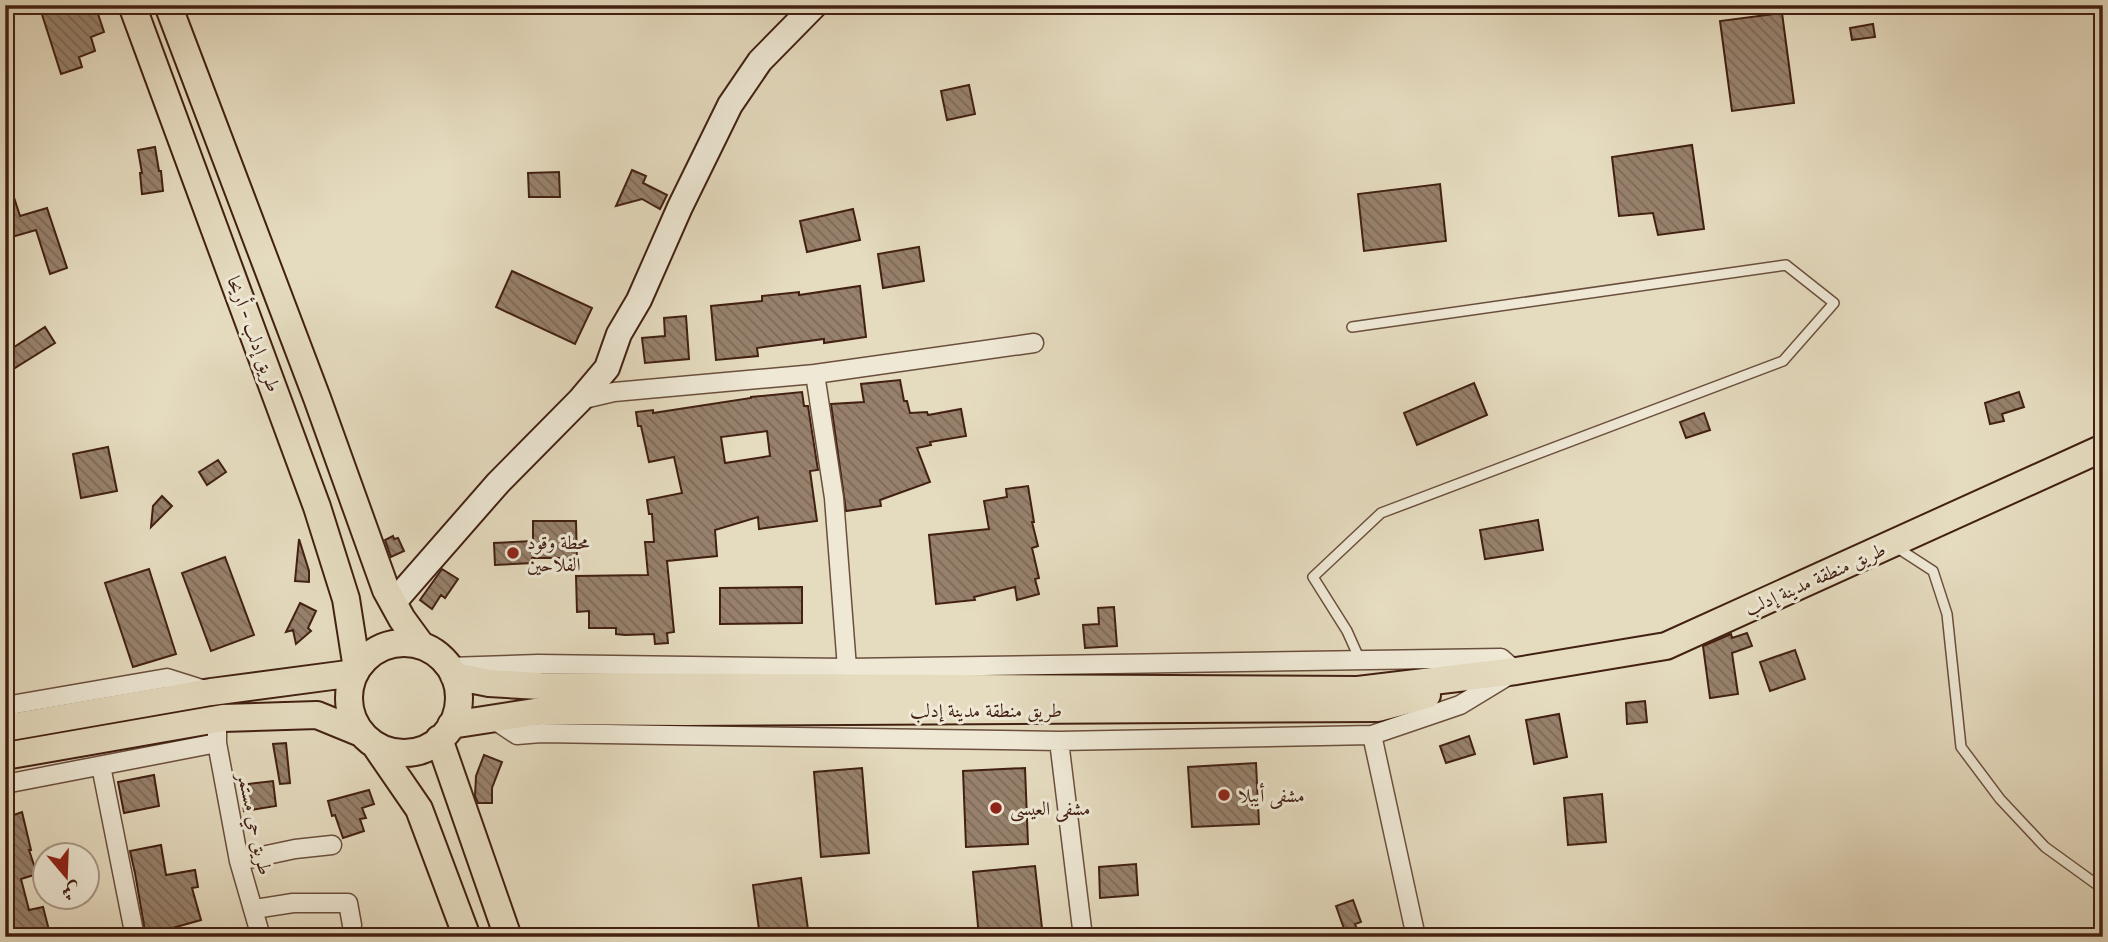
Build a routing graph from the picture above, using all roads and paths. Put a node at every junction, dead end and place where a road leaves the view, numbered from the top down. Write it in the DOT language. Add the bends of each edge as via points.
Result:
graph roads {
  1 [pos="132,5"];
  2 [pos="168,5"];
  3 [pos="815,5"];
  4 [pos="1352,327"];
  5 [pos="1034,343"];
  6 [pos="815,374"];
  7 [pos="580,400"];
  8 [pos="2103,448"];
  9 [pos="1891,544"];
  10 [pos="393,603"];
  11 [pos="421,645"];
  12 [pos="1360,660"];
  13 [pos="847,668"];
  14 [pos="356,671"];
  15 [pos="452,671"];
  16 [pos="1516,671"];
  17 [pos="211,692"];
  18 [pos="5,706"];
  19 [pos="493,719"];
  20 [pos="5,728"];
  21 [pos="217,731"];
  22 [pos="445,732"];
  23 [pos="1372,735"];
  24 [pos="368,739"];
  25 [pos="1059,741"];
  26 [pos="5,756"];
  27 [pos="101,766"];
  28 [pos="5,785"];
  29 [pos="332,845"];
  30 [pos="239,861"];
  31 [pos="2103,888"];
  32 [pos="254,909"];
  33 [pos="352,925"];
  34 [pos="135,937"];
  35 [pos="261,937"];
  36 [pos="467,937"];
  37 [pos="508,937"];
  38 [pos="1083,937"];
  39 [pos="1416,937"];
  1 -- 14 [label="main road, طريق إدلب - أريحا" via="317,507 346,599"];
  2 -- 10 [label="main road, طريق إدلب - أريحا"];
  3 -- 7 [label="street" via="761,61 730,105 619,334 607,368"];
  4 -- 12 [label="lane" via="1787,265 1834,303 1783,361 1381,513 1313,577"];
  5 -- 6 [label="street"];
  6 -- 7 [label="street" via="614,391"];
  6 -- 13 [label="street" via="834,498"];
  7 -- 10 [label="street" via="498,483"];
  8 -- 9 [label="main road, طريق منطقة مدينة إدلب"];
  9 -- 16 [label="main road, طريق منطقة مدينة إدلب" via="1667,646"];
  9 -- 31 [label="lane" via="1933,570 1947,614 1961,747 2000,799 2045,847"];
  10 -- 11 [label="main road, طريق إدلب - أريحا"];
  11 -- 14 [label="main road" via="380,648"];
  11 -- 15 [label="main road"];
  12 -- 13 [label="street"];
  12 -- 16 [label="street" via="1501,658"];
  13 -- 15 [label="street" via="538,664"];
  14 -- 17 [label="main road"];
  14 -- 24 [label="main road" via="349,704"];
  15 -- 16 [label="main road, طريق منطقة مدينة إدلب" via="488,683 540,686 1358,690"];
  15 -- 22 [label="main road" via="458,705"];
  16 -- 19 [label="main road, طريق منطقة مدينة إدلب" via="1378,708 541,711"];
  16 -- 23 [label="street" via="1460,705"];
  17 -- 18 [label="street" via="167,678"];
  17 -- 20 [label="main road"];
  19 -- 22 [label="main road, طريق منطقة مدينة إدلب"];
  19 -- 25 [label="street" via="517,735"];
  21 -- 24 [label="main road" via="317,715"];
  21 -- 26 [label="main road"];
  21 -- 27 [label="street"];
  21 -- 30 [label="street, طريق حي مستمر"];
  22 -- 24 [label="main road" via="413,752 393,752"];
  22 -- 37 [label="main road"];
  23 -- 25 [label="street"];
  23 -- 39 [label="street"];
  24 -- 36 [label="main road" via="419,809"];
  25 -- 38 [label="street"];
  27 -- 28 [label="street"];
  27 -- 34 [label="street"];
  29 -- 30 [label="street"];
  30 -- 32 [label="street, طريق حي مستمر"];
  32 -- 33 [label="street" via="293,903 348,903"];
  32 -- 35 [label="street, طريق حي مستمر"];
}
